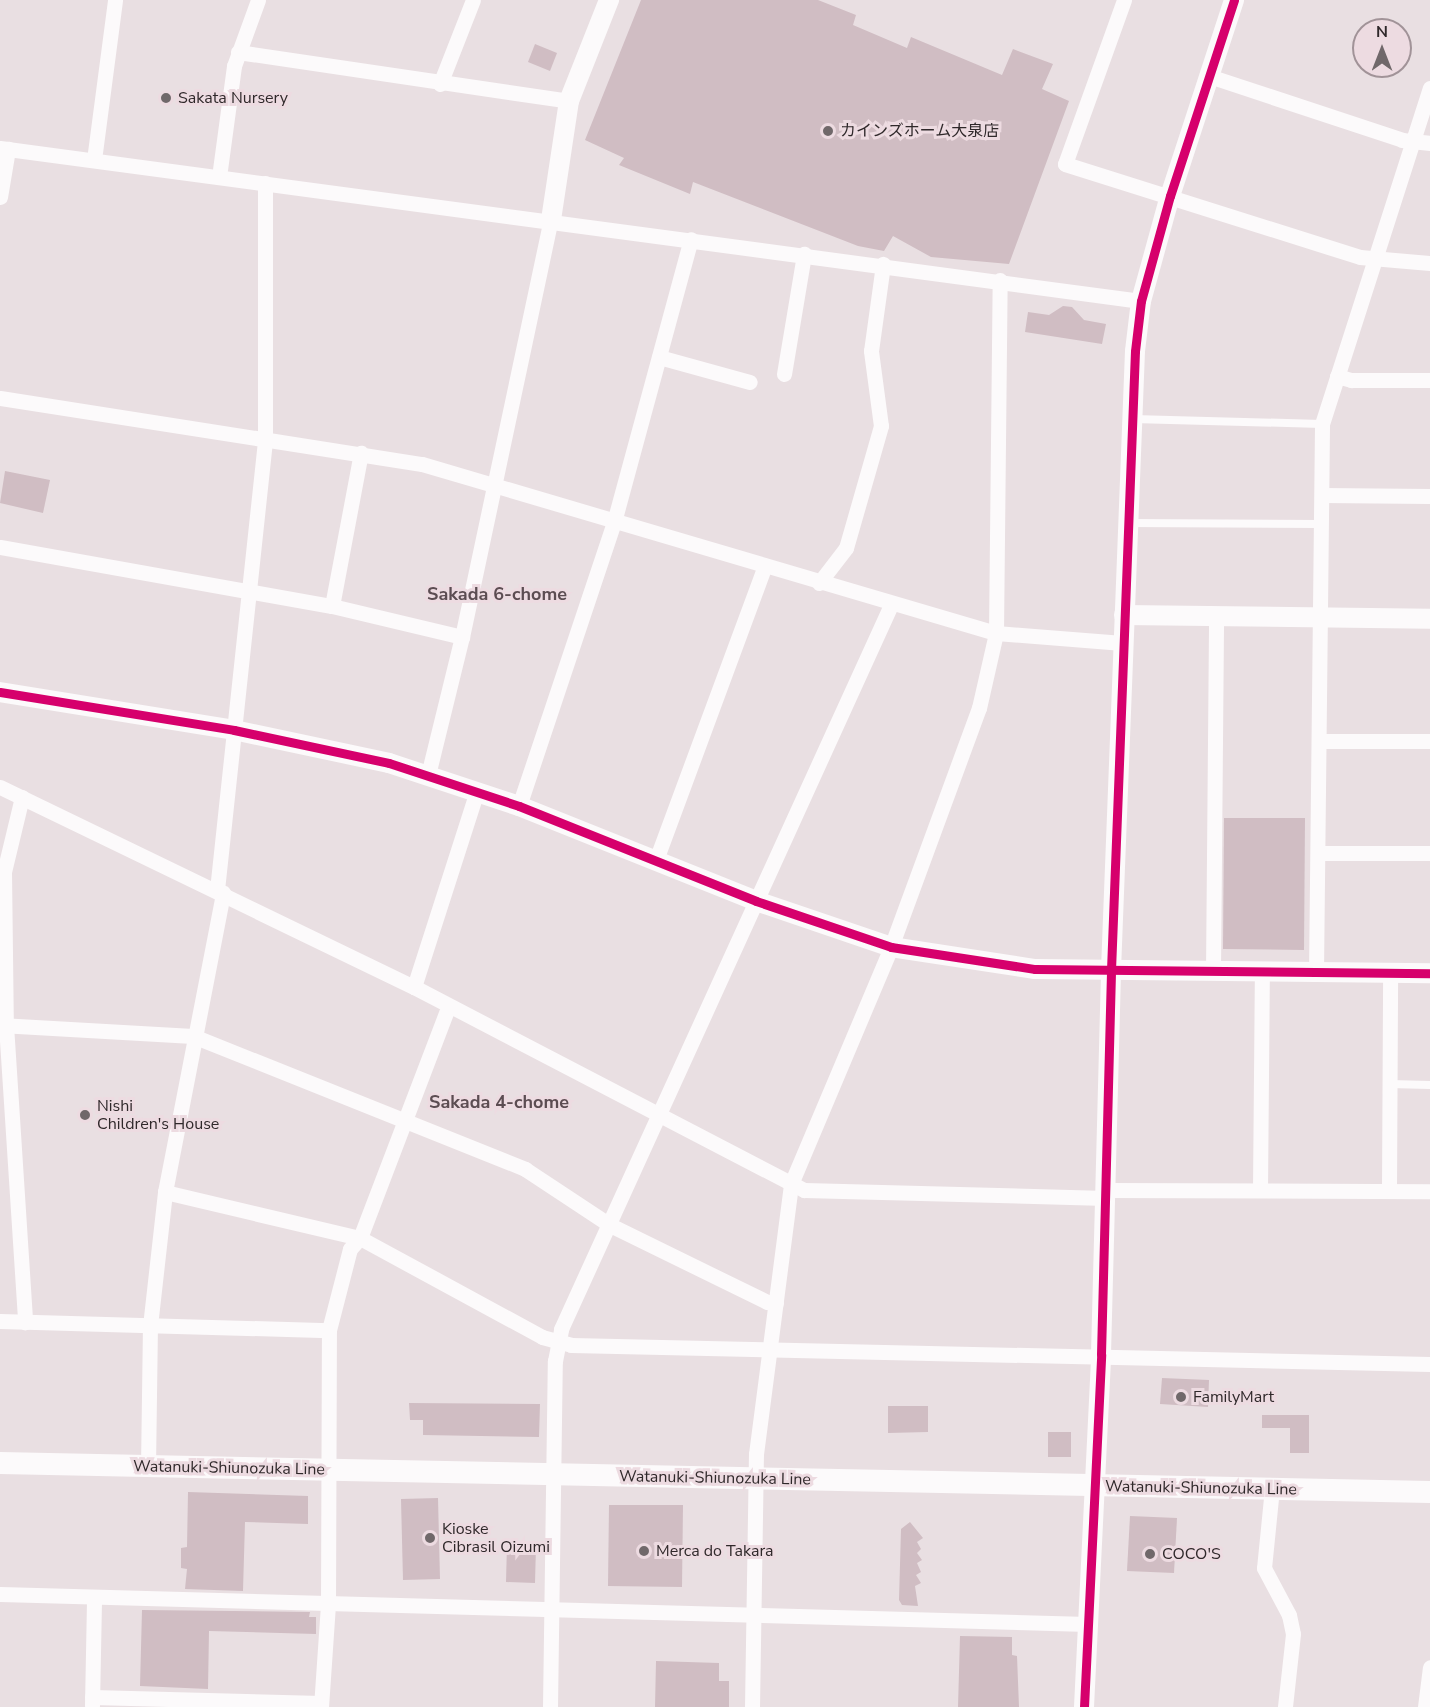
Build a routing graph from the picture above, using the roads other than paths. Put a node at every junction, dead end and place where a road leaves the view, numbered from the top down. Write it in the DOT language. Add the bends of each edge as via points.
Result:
graph roads {
  1 [pos="115,0"];
  2 [pos="258,0"];
  3 [pos="473,0"];
  4 [pos="609,0"];
  5 [pos="1124,0"];
  6 [pos="1234,0"];
  7 [pos="238,52"];
  8 [pos="1209,76"];
  9 [pos="440,84"];
  10 [pos="1430,88"];
  11 [pos="569,101"];
  12 [pos="1412,143"];
  13 [pos="1430,144"];
  14 [pos="4,149"];
  15 [pos="94,160"];
  16 [pos="219,177"];
  17 [pos="265,183"];
  18 [pos="1170,196"];
  19 [pos="0,197"];
  20 [pos="551,220"];
  21 [pos="691,239"];
  22 [pos="804,254"];
  23 [pos="1373,261"];
  24 [pos="1430,263"];
  25 [pos="883,264"];
  26 [pos="1000,280"];
  27 [pos="1141,301"];
  28 [pos="659,357"];
  29 [pos="784,374"];
  30 [pos="1337,376"];
  31 [pos="1430,380"];
  32 [pos="750,382"];
  33 [pos="0,398"];
  34 [pos="1131,419"];
  35 [pos="1323,424"];
  36 [pos="266,441"];
  37 [pos="361,453"];
  38 [pos="495,483"];
  39 [pos="1323,495"];
  40 [pos="1430,496"];
  41 [pos="614,522"];
  42 [pos="1128,523"];
  43 [pos="1321,524"];
  44 [pos="0,547"];
  45 [pos="765,567"];
  46 [pos="819,583"];
  47 [pos="250,590"];
  48 [pos="891,605"];
  49 [pos="332,606"];
  50 [pos="1124,615"];
  51 [pos="1216,616"];
  52 [pos="1321,618"];
  53 [pos="1430,619"];
  54 [pos="996,633"];
  55 [pos="462,637"];
  56 [pos="1123,643"];
  57 [pos="0,692"];
  58 [pos="234,730"];
  59 [pos="1321,741"];
  60 [pos="1430,741"];
  61 [pos="428,775"];
  62 [pos="0,787"];
  63 [pos="477,791"];
  64 [pos="22,797"];
  65 [pos="519,806"];
  66 [pos="1320,853"];
  67 [pos="1430,854"];
  68 [pos="656,860"];
  69 [pos="220,892"];
  70 [pos="756,902"];
  71 [pos="891,947"];
  72 [pos="1111,970"];
  73 [pos="1214,971"];
  74 [pos="1262,972"];
  75 [pos="1316,972"];
  76 [pos="1390,973"];
  77 [pos="1430,973"];
  78 [pos="414,987"];
  79 [pos="448,1007"];
  80 [pos="3,1025"];
  81 [pos="193,1036"];
  82 [pos="1389,1084"];
  83 [pos="1430,1085"];
  84 [pos="657,1116"];
  85 [pos="404,1124"];
  86 [pos="791,1184"];
  87 [pos="1260,1189"];
  88 [pos="1389,1190"];
  89 [pos="1430,1191"];
  90 [pos="165,1192"];
  91 [pos="1106,1194"];
  92 [pos="610,1225"];
  93 [pos="360,1238"];
  94 [pos="776,1303"];
  95 [pos="0,1322"];
  96 [pos="25,1322"];
  97 [pos="150,1326"];
  98 [pos="328,1330"];
  99 [pos="558,1342"];
  100 [pos="773,1347"];
  101 [pos="1101,1354"];
  102 [pos="1430,1364"];
  103 [pos="0,1463"];
  104 [pos="148,1467"];
  105 [pos="327,1470"];
  106 [pos="552,1475"];
  107 [pos="755,1479"];
  108 [pos="1095,1486"];
  109 [pos="1272,1488"];
  110 [pos="1430,1492"];
  111 [pos="0,1594"];
  112 [pos="94,1597"];
  113 [pos="328,1604"];
  114 [pos="554,1609"];
  115 [pos="754,1613"];
  116 [pos="1088,1624"];
  117 [pos="1430,1666"];
  118 [pos="92,1702"];
  119 [pos="321,1705"];
  120 [pos="550,1707"];
  121 [pos="752,1707"];
  122 [pos="1084,1707"];
  123 [pos="1285,1707"];
  124 [pos="1425,1707"];
  1 -- 15 [label="street"];
  2 -- 7 [label="street"];
  3 -- 9 [label="street"];
  4 -- 11 [label="street"];
  5 -- 18 [label="street" via="1065,164"];
  6 -- 8 [label="street"];
  7 -- 9 [label="street"];
  7 -- 16 [label="street"];
  8 -- 12 [label="street"];
  8 -- 18 [label="street"];
  9 -- 11 [label="street"];
  10 -- 12 [label="street"];
  11 -- 20 [label="street"];
  12 -- 13 [label="street"];
  12 -- 23 [label="street"];
  14 -- 15 [label="street"];
  14 -- 19 [label="street"];
  15 -- 16 [label="street"];
  16 -- 17 [label="street"];
  17 -- 20 [label="street"];
  17 -- 36 [label="street"];
  18 -- 23 [label="street"];
  18 -- 27 [label="street"];
  20 -- 21 [label="street"];
  20 -- 38 [label="street"];
  21 -- 22 [label="street"];
  21 -- 28 [label="street"];
  22 -- 25 [label="street"];
  22 -- 29 [label="street"];
  23 -- 24 [label="street"];
  23 -- 30 [label="street"];
  25 -- 26 [label="street"];
  25 -- 46 [label="street" via="871,351 881,426 846,548"];
  26 -- 27 [label="street"];
  26 -- 54 [label="street"];
  27 -- 34 [label="street"];
  28 -- 32 [label="street"];
  28 -- 41 [label="street"];
  30 -- 31 [label="street" via="1351,380"];
  30 -- 35 [label="street"];
  33 -- 36 [label="street"];
  34 -- 35 [label="lane"];
  34 -- 42 [label="street"];
  35 -- 39 [label="street"];
  36 -- 37 [label="street"];
  36 -- 47 [label="street"];
  37 -- 38 [label="street"];
  37 -- 49 [label="street"];
  38 -- 41 [label="street"];
  38 -- 55 [label="street"];
  39 -- 40 [label="street"];
  39 -- 43 [label="street"];
  41 -- 45 [label="street"];
  41 -- 65 [label="street"];
  42 -- 43 [label="lane"];
  42 -- 50 [label="street"];
  43 -- 52 [label="street"];
  44 -- 47 [label="street"];
  45 -- 46 [label="street"];
  45 -- 68 [label="street"];
  46 -- 48 [label="street"];
  47 -- 49 [label="street"];
  47 -- 58 [label="street"];
  48 -- 54 [label="street"];
  48 -- 70 [label="street"];
  49 -- 55 [label="street"];
  50 -- 51 [label="street"];
  50 -- 56 [label="street"];
  51 -- 52 [label="street"];
  51 -- 73 [label="street"];
  52 -- 53 [label="street"];
  52 -- 59 [label="street"];
  54 -- 56 [label="street"];
  54 -- 71 [label="street" via="979,708"];
  55 -- 61 [label="street"];
  56 -- 72 [label="street"];
  57 -- 58 [label="street"];
  58 -- 61 [label="street"];
  58 -- 69 [label="street"];
  59 -- 60 [label="street"];
  59 -- 66 [label="street"];
  61 -- 63 [label="street"];
  62 -- 64 [label="street"];
  63 -- 65 [label="street"];
  63 -- 78 [label="street"];
  64 -- 69 [label="street"];
  64 -- 80 [label="street" via="4,872"];
  65 -- 68 [label="street"];
  66 -- 67 [label="street"];
  66 -- 75 [label="street"];
  68 -- 70 [label="street"];
  69 -- 78 [label="street"];
  69 -- 81 [label="street"];
  70 -- 71 [label="street"];
  70 -- 84 [label="street"];
  71 -- 72 [label="street" via="1003,966"];
  71 -- 86 [label="street"];
  72 -- 73 [label="street"];
  72 -- 91 [label="street"];
  73 -- 74 [label="street"];
  74 -- 75 [label="street"];
  74 -- 87 [label="street"];
  75 -- 76 [label="street"];
  76 -- 77 [label="street"];
  76 -- 82 [label="street"];
  78 -- 79 [label="street"];
  79 -- 84 [label="street"];
  79 -- 85 [label="street"];
  80 -- 81 [label="street"];
  80 -- 96 [label="street"];
  81 -- 85 [label="street"];
  81 -- 90 [label="street"];
  82 -- 83 [label="lane"];
  82 -- 88 [label="street"];
  84 -- 86 [label="street"];
  84 -- 92 [label="street"];
  85 -- 92 [label="street" via="525,1169"];
  85 -- 93 [label="street"];
  86 -- 91 [label="street" via="804,1190"];
  86 -- 94 [label="street"];
  87 -- 88 [label="street"];
  87 -- 91 [label="street"];
  88 -- 89 [label="street"];
  90 -- 93 [label="street"];
  90 -- 97 [label="street"];
  91 -- 101 [label="street"];
  92 -- 94 [label="street"];
  92 -- 99 [label="street"];
  93 -- 98 [label="street" via="350,1249"];
  93 -- 99 [label="street"];
  94 -- 100 [label="street"];
  95 -- 96 [label="street"];
  96 -- 97 [label="street"];
  97 -- 98 [label="street"];
  97 -- 104 [label="street"];
  98 -- 105 [label="street"];
  99 -- 100 [label="street"];
  99 -- 106 [label="street"];
  100 -- 101 [label="street"];
  100 -- 107 [label="street"];
  101 -- 102 [label="street"];
  101 -- 108 [label="street"];
  103 -- 104 [label="main road, Watanuki-Shiunozuka Line"];
  104 -- 105 [label="main road, Watanuki-Shiunozuka Line"];
  105 -- 106 [label="main road, Watanuki-Shiunozuka Line"];
  105 -- 113 [label="street"];
  106 -- 107 [label="main road, Watanuki-Shiunozuka Line"];
  106 -- 114 [label="street"];
  107 -- 108 [label="main road, Watanuki-Shiunozuka Line"];
  107 -- 115 [label="street"];
  108 -- 109 [label="main road, Watanuki-Shiunozuka Line"];
  108 -- 116 [label="street"];
  109 -- 110 [label="main road, Watanuki-Shiunozuka Line"];
  109 -- 123 [label="street" via="1264,1568 1289,1615 1293,1634"];
  111 -- 112 [label="street"];
  112 -- 113 [label="street"];
  112 -- 118 [label="street"];
  113 -- 114 [label="street"];
  113 -- 119 [label="street"];
  114 -- 115 [label="street"];
  114 -- 120 [label="street"];
  115 -- 116 [label="street"];
  115 -- 121 [label="street"];
  116 -- 122 [label="street"];
  117 -- 124 [label="street"];
  118 -- 119 [label="street"];
}
